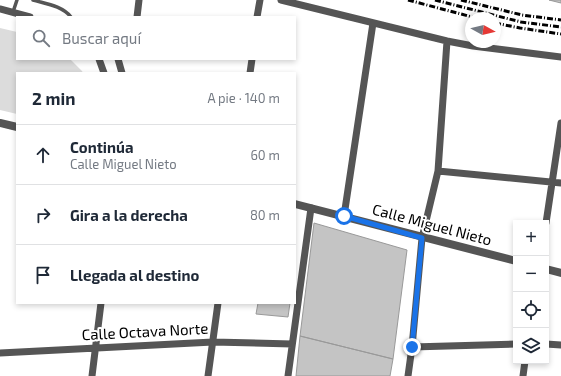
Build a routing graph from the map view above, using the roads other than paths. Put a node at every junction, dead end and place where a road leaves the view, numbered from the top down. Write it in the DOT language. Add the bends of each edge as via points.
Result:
graph roads {
  1 [pos="17,0"];
  2 [pos="33,0"];
  3 [pos="139,0"];
  4 [pos="260,0"];
  5 [pos="281,0"];
  6 [pos="0,9"];
  7 [pos="13,12"];
  8 [pos="27,16"];
  9 [pos="70,16"];
  10 [pos="137,16"];
  11 [pos="258,16"];
  12 [pos="373,23"];
  13 [pos="447,41"];
  14 [pos="561,57"];
  15 [pos="99,60"];
  16 [pos="119,60"];
  17 [pos="252,60"];
  18 [pos="104,72"];
  19 [pos="122,72"];
  20 [pos="250,72"];
  21 [pos="0,123"];
  22 [pos="561,123"];
  23 [pos="16,128"];
  24 [pos="438,171"];
  25 [pos="552,182"];
  26 [pos="561,183"];
  27 [pos="296,204"];
  28 [pos="311,208"];
  29 [pos="344,216"];
  30 [pos="546,220"];
  31 [pos="422,238"];
  32 [pos="513,260"];
  33 [pos="549,270"];
  34 [pos="561,273"];
  35 [pos="101,304"];
  36 [pos="218,304"];
  37 [pos="213,342"];
  38 [pos="292,344"];
  39 [pos="513,344"];
  40 [pos="549,344"];
  41 [pos="561,345"];
  42 [pos="96,347"];
  43 [pos="412,347"];
  44 [pos="0,353"];
  45 [pos="525,364"];
  46 [pos="92,376"];
  47 [pos="208,376"];
  48 [pos="288,376"];
  49 [pos="408,376"];
  50 [pos="523,376"];
  1 -- 7 [label="lane"];
  2 -- 9 [label="lane" via="58,7"];
  3 -- 10 [label="street"];
  4 -- 11 [label="street"];
  5 -- 12 [label="street"];
  6 -- 7 [label="street"];
  7 -- 8 [label="street"];
  12 -- 13 [label="street"];
  12 -- 29 [label="street"];
  13 -- 14 [label="street"];
  13 -- 24 [label="street"];
  15 -- 18 [label="street"];
  16 -- 19 [label="street"];
  17 -- 20 [label="street"];
  21 -- 23 [label="street"];
  22 -- 25 [label="street"];
  24 -- 25 [label="street"];
  24 -- 31 [label="street"];
  25 -- 26 [label="street"];
  25 -- 30 [label="street"];
  27 -- 28 [label="street, Calle Miguel Nieto"];
  28 -- 29 [label="street, Calle Miguel Nieto"];
  28 -- 38 [label="street"];
  29 -- 31 [label="street, Calle Miguel Nieto"];
  31 -- 32 [label="street, Calle Miguel Nieto"];
  31 -- 43 [label="street"];
  33 -- 34 [label="street"];
  35 -- 42 [label="street"];
  36 -- 37 [label="street"];
  37 -- 38 [label="street, Calle Octava Norte"];
  37 -- 42 [label="street, Calle Octava Norte"];
  37 -- 47 [label="street"];
  38 -- 48 [label="street"];
  39 -- 43 [label="street"];
  40 -- 41 [label="street"];
  42 -- 44 [label="street, Calle Octava Norte"];
  42 -- 46 [label="street"];
  43 -- 49 [label="street"];
  45 -- 50 [label="street"];
}
